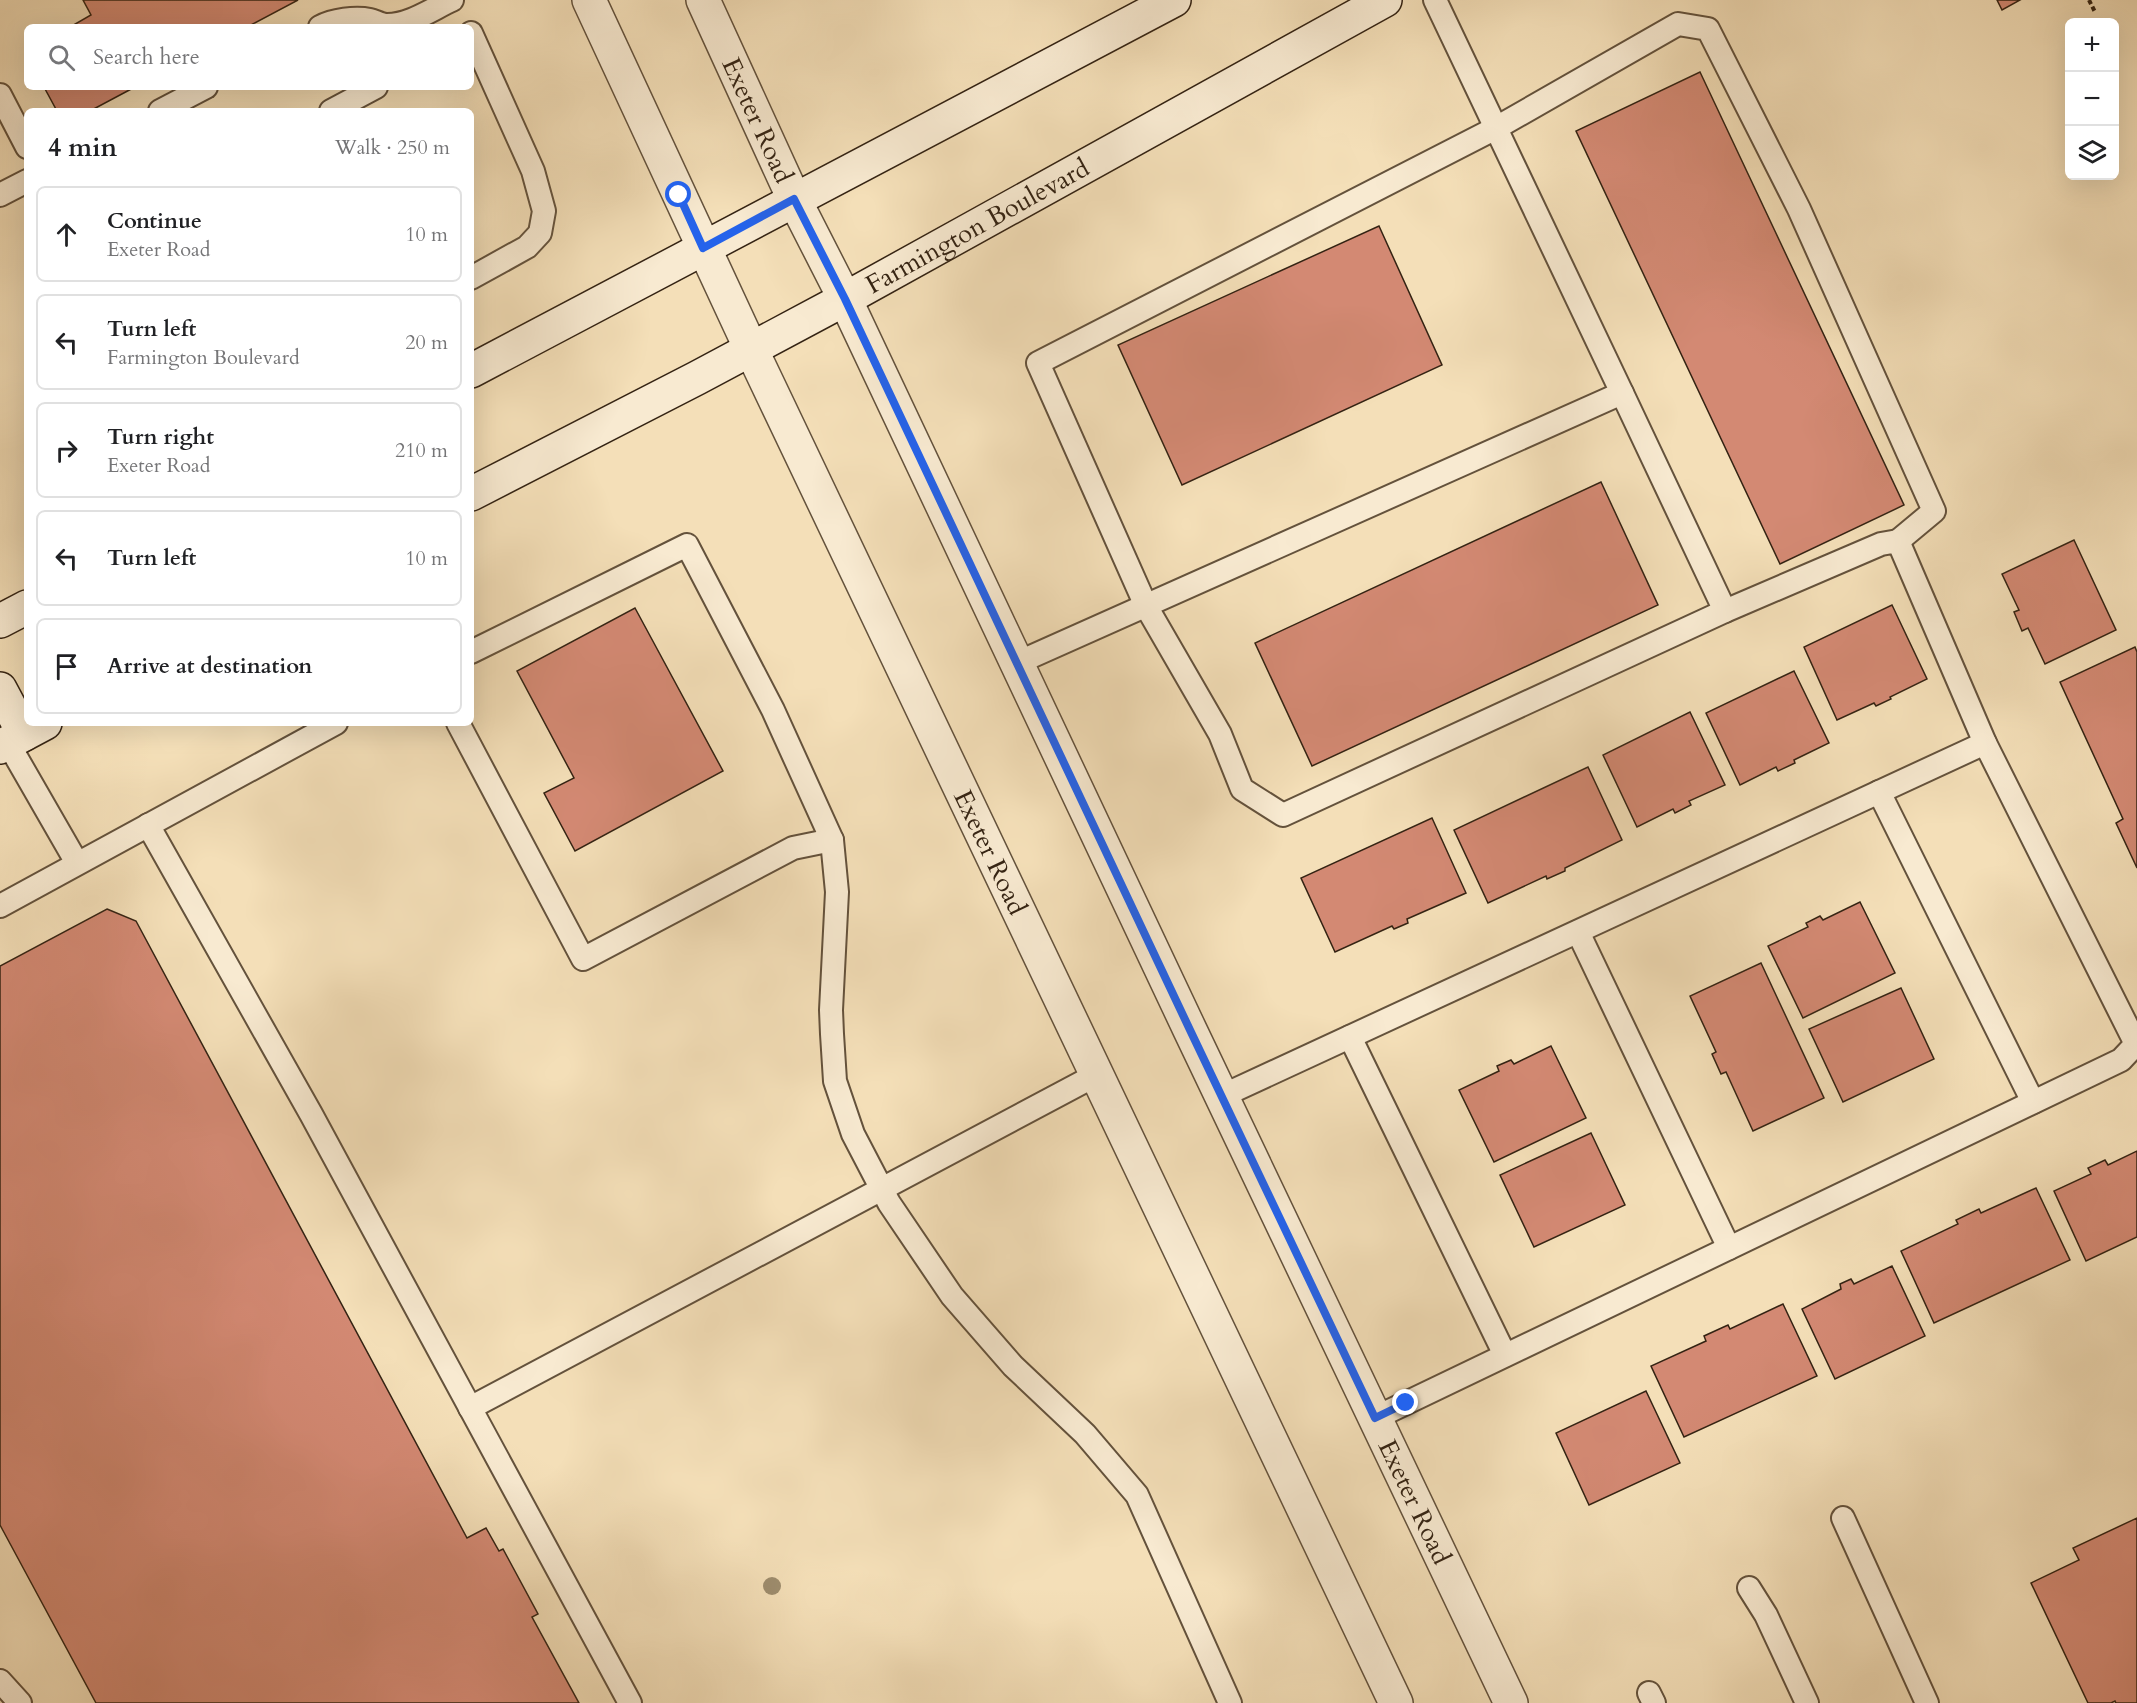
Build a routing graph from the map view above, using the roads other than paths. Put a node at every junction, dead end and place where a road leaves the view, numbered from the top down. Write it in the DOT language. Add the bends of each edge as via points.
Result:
graph roads {
  1 [pos="454,0"];
  2 [pos="589,0"];
  3 [pos="703,0"];
  4 [pos="1174,0"];
  5 [pos="1385,0"];
  6 [pos="1435,0"];
  7 [pos="325,24"];
  8 [pos="380,24"];
  9 [pos="394,24"];
  10 [pos="466,24"];
  11 [pos="474,40"];
  12 [pos="200,90"];
  13 [pos="370,90"];
  14 [pos="0,95"];
  15 [pos="166,108"];
  16 [pos="337,108"];
  17 [pos="1496,129"];
  18 [pos="24,141"];
  19 [pos="24,183"];
  20 [pos="0,195"];
  21 [pos="794,199"];
  22 [pos="703,248"];
  23 [pos="474,276"];
  24 [pos="845,299"];
  25 [pos="751,349"];
  26 [pos="474,369"];
  27 [pos="1622,393"];
  28 [pos="474,492"];
  29 [pos="1898,540"];
  30 [pos="1146,606"];
  31 [pos="24,609"];
  32 [pos="1725,611"];
  33 [pos="0,621"];
  34 [pos="474,651"];
  35 [pos="1017,663"];
  36 [pos="0,689"];
  37 [pos="330,726"];
  38 [pos="460,726"];
  39 [pos="19,737"];
  40 [pos="1985,743"];
  41 [pos="1879,792"];
  42 [pos="148,825"];
  43 [pos="832,840"];
  44 [pos="77,863"];
  45 [pos="0,906"];
  46 [pos="1578,932"];
  47 [pos="1350,1037"];
  48 [pos="1096,1075"];
  49 [pos="1222,1096"];
  50 [pos="2033,1102"];
  51 [pos="882,1188"];
  52 [pos="1729,1248"];
  53 [pos="1505,1355"];
  54 [pos="470,1408"];
  55 [pos="1375,1418"];
  56 [pos="1843,1518"];
  57 [pos="1749,1588"];
  58 [pos="0,1681"];
  59 [pos="20,1703"];
  60 [pos="630,1703"];
  61 [pos="1230,1703"];
  62 [pos="1396,1703"];
  63 [pos="1511,1703"];
  64 [pos="1808,1703"];
  65 [pos="1927,1703"];
  1 -- 9 [label="lane"];
  1 -- 10 [label="lane"];
  2 -- 22 [label="street, Exeter Road"];
  3 -- 21 [label="street, Exeter Road"];
  4 -- 21 [label="street"];
  5 -- 24 [label="street, Farmington Boulevard"];
  6 -- 17 [label="lane"];
  7 -- 8 [label="lane" via="356,20"];
  11 -- 23 [label="lane" via="532,171 544,211 540,233 527,247"];
  12 -- 15 [label="lane"];
  13 -- 16 [label="lane"];
  14 -- 18 [label="lane"];
  17 -- 27 [label="lane"];
  17 -- 29 [label="lane" via="1678,24 1708,29 1798,210 1934,511"];
  17 -- 30 [label="lane" via="1038,363"];
  19 -- 20 [label="lane"];
  21 -- 22 [label="street"];
  21 -- 24 [label="street, Exeter Road"];
  22 -- 25 [label="street, Exeter Road"];
  22 -- 26 [label="street"];
  24 -- 25 [label="street, Farmington Boulevard"];
  24 -- 35 [label="street, Exeter Road"];
  25 -- 28 [label="street, Farmington Boulevard"];
  25 -- 48 [label="street, Exeter Road"];
  27 -- 30 [label="lane"];
  27 -- 32 [label="lane"];
  29 -- 32 [label="lane"];
  29 -- 40 [label="lane"];
  30 -- 32 [label="lane" via="1220,734 1242,789 1283,815"];
  30 -- 35 [label="lane"];
  31 -- 33 [label="street"];
  34 -- 43 [label="lane" via="687,545 773,710"];
  35 -- 49 [label="street, Exeter Road"];
  36 -- 39 [label="street"];
  37 -- 42 [label="lane"];
  38 -- 43 [label="lane" via="583,959 793,848"];
  39 -- 44 [label="lane"];
  40 -- 41 [label="lane"];
  40 -- 50 [label="lane" via="2136,1044 2121,1060"];
  41 -- 46 [label="lane"];
  41 -- 50 [label="lane"];
  42 -- 44 [label="lane"];
  42 -- 54 [label="lane"];
  43 -- 51 [label="lane" via="837,892 831,1010 835,1081 853,1134"];
  44 -- 45 [label="lane"];
  46 -- 47 [label="lane"];
  46 -- 52 [label="lane"];
  47 -- 49 [label="lane"];
  47 -- 53 [label="lane"];
  48 -- 51 [label="lane"];
  48 -- 62 [label="street, Exeter Road"];
  49 -- 55 [label="street, Exeter Road"];
  50 -- 52 [label="lane"];
  51 -- 54 [label="lane"];
  51 -- 61 [label="lane" via="952,1296 1137,1495"];
  52 -- 53 [label="lane"];
  53 -- 55 [label="lane"];
  54 -- 60 [label="lane"];
  55 -- 63 [label="street, Exeter Road"];
  56 -- 65 [label="lane"];
  57 -- 64 [label="lane"];
  58 -- 59 [label="lane"];
}
